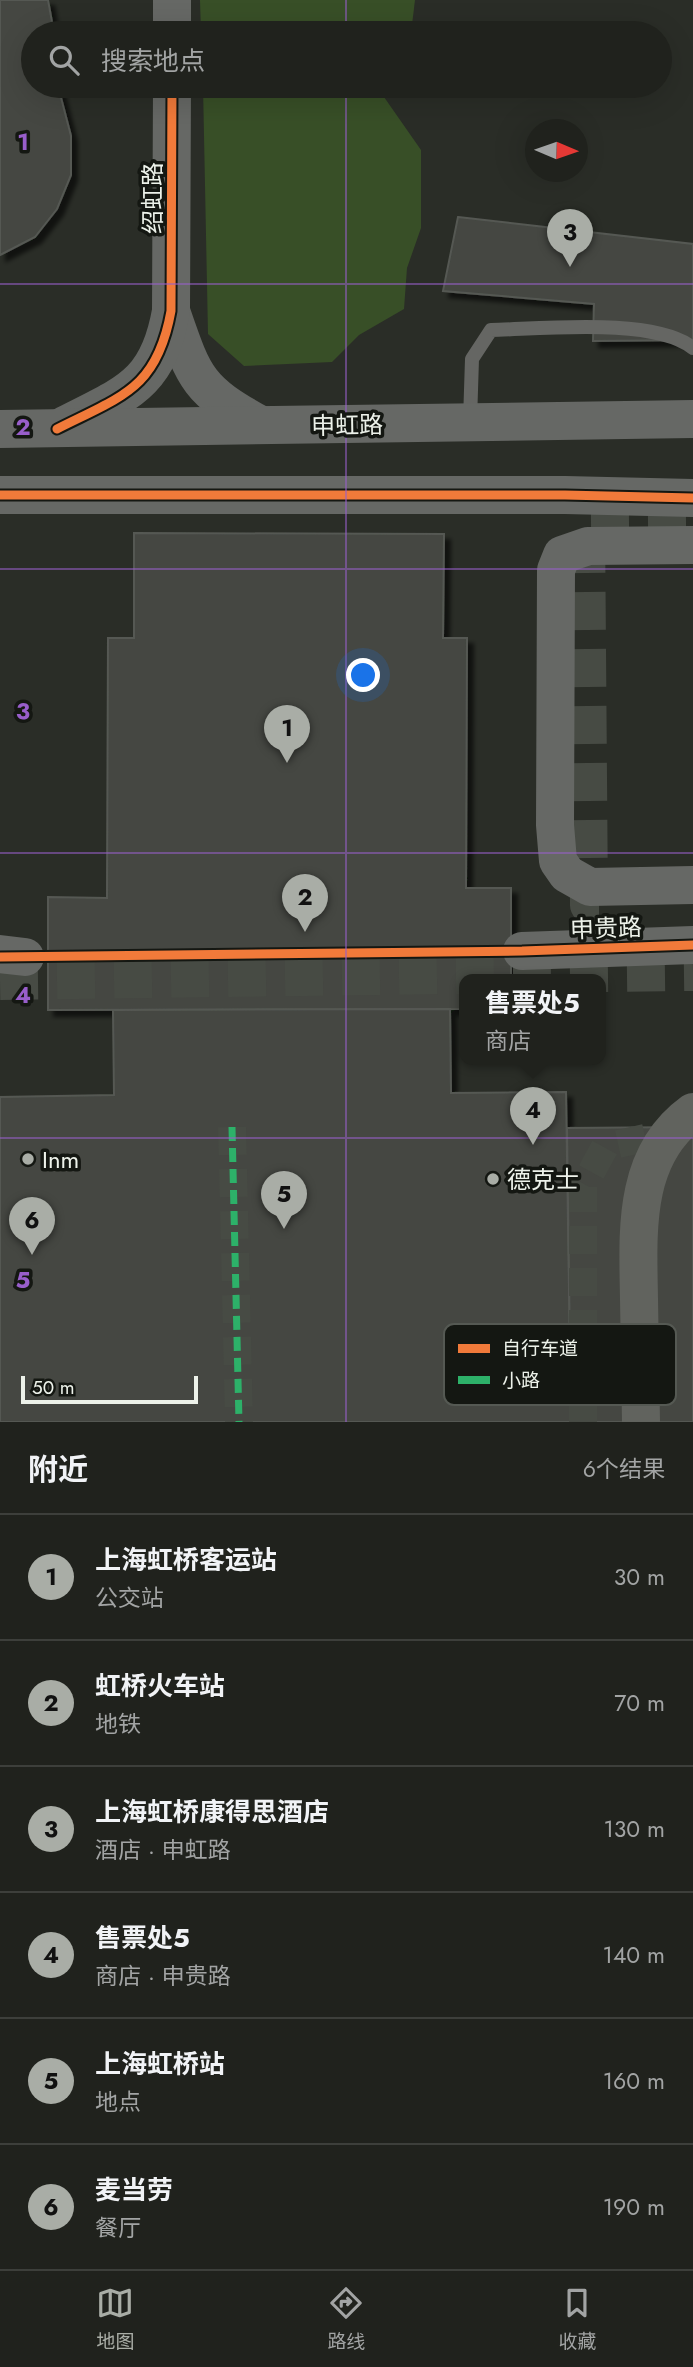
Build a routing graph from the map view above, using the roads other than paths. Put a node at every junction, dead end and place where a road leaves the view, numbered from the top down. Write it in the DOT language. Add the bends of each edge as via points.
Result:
graph roads {
  1 [pos="172,0"];
  2 [pos="172,21"];
  3 [pos="172,98"];
  4 [pos="171,311"];
  5 [pos="693,348"];
  6 [pos="693,419"];
  7 [pos="470,423"];
  8 [pos="263,426"];
  9 [pos="0,429"];
  10 [pos="57,429"];
  11 [pos="0,495"];
  12 [pos="693,498"];
  13 [pos="693,545"];
  14 [pos="693,885"];
  15 [pos="693,944"];
  16 [pos="522,951"];
  17 [pos="693,1112"];
  18 [pos="639,1324"];
  1 -- 2 [label="street"];
  3 -- 4 [label="street, 绍虹路"];
  4 -- 8 [label="street" via="190,369 219,402"];
  4 -- 10 [label="street" via="165,343 152,370 117,399"];
  5 -- 7 [label="lane" via="683,340 644,331 588,327 491,330 472,359"];
  6 -- 7 [label="street, 申虹路"];
  7 -- 8 [label="street, 申虹路"];
  8 -- 10 [label="street, 申虹路"];
  9 -- 10 [label="street, 申虹路"];
  11 -- 12 [label="street"];
  13 -- 14 [label="street" via="588,546 562,555 556,570 555,825 558,860 567,874 590,887"];
  15 -- 16 [label="street, 申贵路"];
  17 -- 18 [label="highway" via="666,1137 642,1194"];
}
